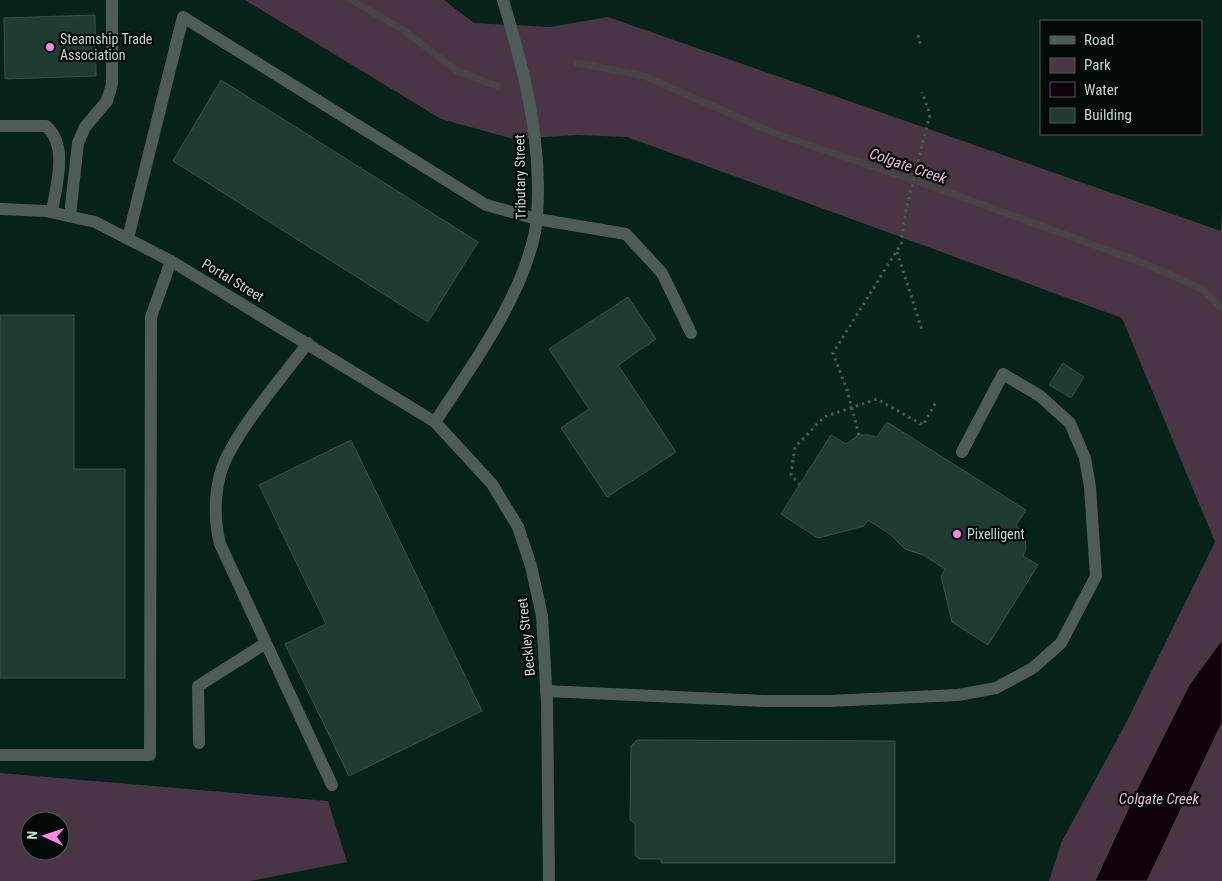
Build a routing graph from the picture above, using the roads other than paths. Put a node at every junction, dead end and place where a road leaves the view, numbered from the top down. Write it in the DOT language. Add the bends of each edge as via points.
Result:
graph roads {
  1 [pos="112,0"];
  2 [pos="504,0"];
  3 [pos="0,126"];
  4 [pos="0,210"];
  5 [pos="52,212"];
  6 [pos="70,215"];
  7 [pos="537,219"];
  8 [pos="128,238"];
  9 [pos="171,261"];
  10 [pos="691,333"];
  11 [pos="308,343"];
  12 [pos="435,422"];
  13 [pos="962,452"];
  14 [pos="266,643"];
  15 [pos="546,691"];
  16 [pos="199,743"];
  17 [pos="0,756"];
  18 [pos="332,785"];
  19 [pos="549,881"];
  1 -- 6 [label="street" via="112,84 107,100 85,127 78,143"];
  2 -- 7 [label="street, Tributary Street" via="534,122 538,167"];
  3 -- 5 [label="street" via="46,126 54,132 59,144 59,161"];
  4 -- 5 [label="street, Portal Street"];
  5 -- 6 [label="street, Portal Street"];
  6 -- 8 [label="street, Portal Street" via="95,222"];
  7 -- 8 [label="street" via="486,205 183,17"];
  7 -- 10 [label="street" via="626,234 662,273"];
  7 -- 12 [label="street, Tributary Street" via="530,251 511,299"];
  8 -- 9 [label="street, Portal Street"];
  9 -- 11 [label="street, Portal Street"];
  9 -- 17 [label="street" via="151,317 150,755"];
  11 -- 12 [label="street, Portal Street"];
  11 -- 14 [label="street" via="238,438 220,473 216,496 214,521 220,544"];
  12 -- 15 [label="street, Beckley Street" via="492,484 518,527 542,616"];
  13 -- 15 [label="street" via="1003,374 1040,396 1070,423 1085,458 1096,576 1061,643 1033,668 996,688 958,695 764,701"];
  14 -- 16 [label="street" via="198,686"];
  14 -- 18 [label="street"];
  15 -- 19 [label="street, Beckley Street"];
}
